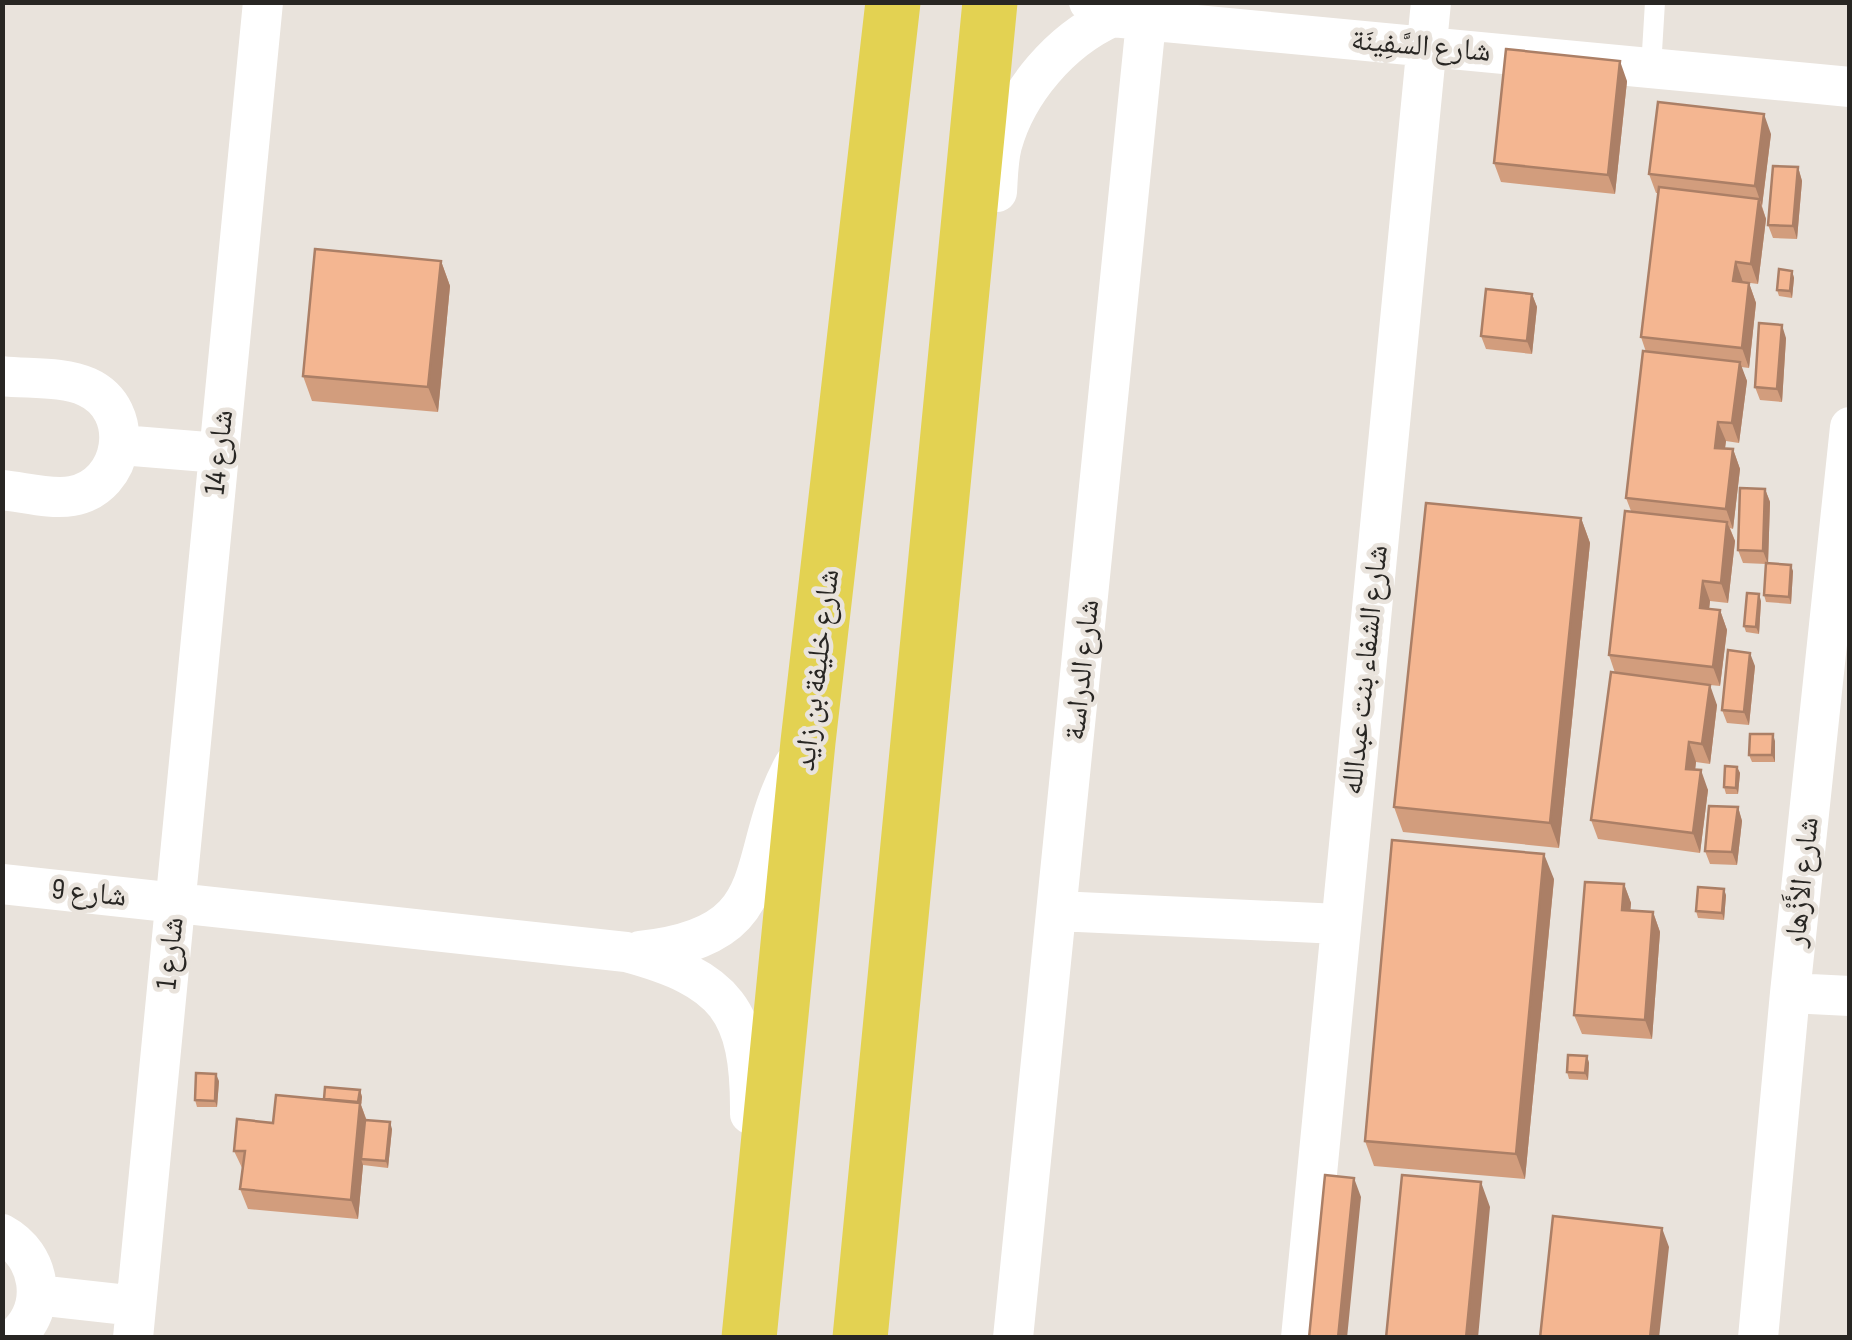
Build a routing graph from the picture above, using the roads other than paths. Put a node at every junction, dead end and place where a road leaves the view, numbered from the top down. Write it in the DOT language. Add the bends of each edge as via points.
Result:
graph roads {
  1 [pos="262,2"];
  2 [pos="893,2"];
  3 [pos="990,2"];
  4 [pos="1431,2"];
  5 [pos="1655,2"];
  6 [pos="1124,11"];
  7 [pos="1427,47"];
  8 [pos="1651,68"];
  9 [pos="1850,87"];
  10 [pos="962,274"];
  11 [pos="2,376"];
  12 [pos="1850,426"];
  13 [pos="120,445"];
  14 [pos="219,454"];
  15 [pos="2,490"];
  16 [pos="808,742"];
  17 [pos="2,884"];
  18 [pos="175,901"];
  19 [pos="1057,911"];
  20 [pos="1339,924"];
  21 [pos="626,952"];
  22 [pos="1790,992"];
  23 [pos="1850,996"];
  24 [pos="2,1234"];
  25 [pos="759,1237"];
  26 [pos="38,1295"];
  27 [pos="134,1322"];
  28 [pos="14,1338"];
  29 [pos="749,1338"];
  30 [pos="860,1338"];
  31 [pos="1014,1338"];
  32 [pos="1302,1338"];
  33 [pos="1758,1338"];
  1 -- 14 [label="street, شارع 14"];
  2 -- 16 [label="highway, شارع خليفة بن زايد"];
  3 -- 10 [label="highway"];
  4 -- 7 [label="street, شارع الشفاء بنت عبدالله"];
  5 -- 8 [label="lane"];
  6 -- 7 [label="street, شارع السَّفِينَة"];
  6 -- 10 [label="street" via="1067,43 1020,106 1002,147 991,241"];
  6 -- 19 [label="street, شارع الدراسة"];
  7 -- 8 [label="street, شارع السَّفِينَة"];
  7 -- 20 [label="street, شارع الشفاء بنت عبدالله"];
  8 -- 9 [label="street, شارع السَّفِينَة"];
  10 -- 30 [label="highway"];
  11 -- 13 [label="street" via="86,387 106,402"];
  12 -- 22 [label="street, شارع الأَزْهار"];
  13 -- 14 [label="street"];
  13 -- 15 [label="street" via="111,472 93,489 70,497"];
  14 -- 18 [label="street, شارع 14"];
  16 -- 21 [label="street, شارع 1" via="783,785 762,866 743,905 690,943"];
  16 -- 25 [label="highway, شارع خليفة بن زايد"];
  17 -- 18 [label="street, شارع 9"];
  18 -- 21 [label="street, شارع 1"];
  18 -- 27 [label="street, شارع 1"];
  19 -- 20 [label="street"];
  19 -- 31 [label="street, شارع الدراسة"];
  20 -- 32 [label="street, شارع الشفاء بنت عبدالله"];
  21 -- 25 [label="street, شارع 1" via="692,974 712,988 740,1026 748,1048 749,1173"];
  22 -- 23 [label="street"];
  22 -- 33 [label="street, شارع الأَزْهار"];
  24 -- 26 [label="street" via="31,1260"];
  25 -- 29 [label="highway, شارع خليفة بن زايد"];
  26 -- 27 [label="street"];
  26 -- 28 [label="street"];
}
